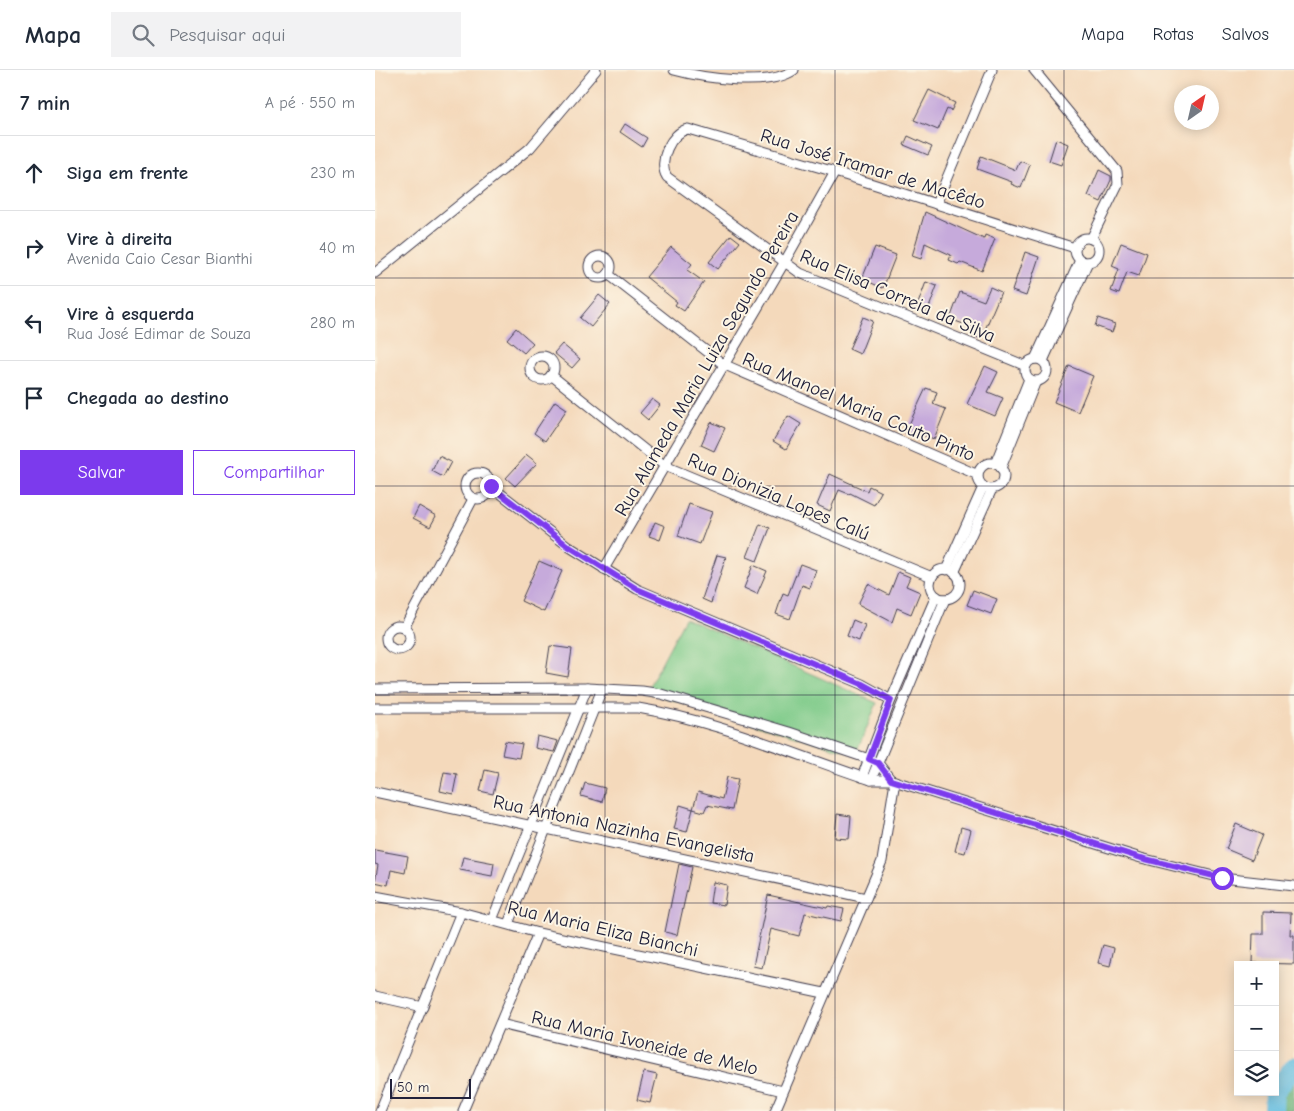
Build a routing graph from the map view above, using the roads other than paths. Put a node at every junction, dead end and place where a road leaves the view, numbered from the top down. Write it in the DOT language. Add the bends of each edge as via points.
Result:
graph roads {
  1 [pos="596,70"];
  2 [pos="674,70"];
  3 [pos="794,70"];
  4 [pos="991,70"];
  5 [pos="1035,70"];
  6 [pos="669,147"];
  7 [pos="835,172"];
  8 [pos="935,204"];
  9 [pos="1091,239"];
  10 [pos="1075,248"];
  11 [pos="1084,261"];
  12 [pos="784,263"];
  13 [pos="375,273"];
  14 [pos="608,274"];
  15 [pos="1039,360"];
  16 [pos="723,364"];
  17 [pos="1025,366"];
  18 [pos="551,375"];
  19 [pos="1033,380"];
  20 [pos="665,466"];
  21 [pos="998,466"];
  22 [pos="978,475"];
  23 [pos="491,486"];
  24 [pos="988,488"];
  25 [pos="473,498"];
  26 [pos="604,569"];
  27 [pos="950,571"];
  28 [pos="933,577"];
  29 [pos="941,597"];
  30 [pos="404,628"];
  31 [pos="587,688"];
  32 [pos="375,689"];
  33 [pos="603,689"];
  34 [pos="891,700"];
  35 [pos="375,708"];
  36 [pos="580,709"];
  37 [pos="596,709"];
  38 [pos="873,761"];
  39 [pos="867,779"];
  40 [pos="893,780"];
  41 [pos="375,792"];
  42 [pos="533,824"];
  43 [pos="545,827"];
  44 [pos="1294,886"];
  45 [pos="375,896"];
  46 [pos="866,898"];
  47 [pos="461,912"];
  48 [pos="492,920"];
  49 [pos="508,924"];
  50 [pos="539,933"];
  51 [pos="824,993"];
  52 [pos="375,996"];
  53 [pos="423,1007"];
  54 [pos="500,1024"];
  55 [pos="783,1091"];
  56 [pos="380,1098"];
  57 [pos="380,1111"];
  58 [pos="463,1111"];
  59 [pos="775,1111"];
  1 -- 13 [label="street" via="530,148"];
  2 -- 3 [label="street" via="696,76 753,79 774,78"];
  4 -- 8 [label="street"];
  5 -- 9 [label="street" via="1117,171 1118,184"];
  6 -- 7 [label="street, Rua José Iramar de Macêdo" via="677,134 688,129"];
  6 -- 12 [label="street, Rua Elisa Correia da Silva" via="663,166 667,177"];
  7 -- 8 [label="street, Rua José Iramar de Macêdo"];
  7 -- 12 [label="street, Rua Alameda Maria Luiza Segundo Pereira"];
  8 -- 10 [label="street, Rua José Iramar de Macêdo"];
  9 -- 10 [label="street" via="1083,239"];
  9 -- 11 [label="street" via="1099,251 1096,258"];
  10 -- 11 [label="street" via="1076,256"];
  11 -- 15 [label="street"];
  12 -- 16 [label="street, Rua Alameda Maria Luiza Segundo Pereira"];
  12 -- 17 [label="street, Rua Elisa Correia da Silva" via="800,273"];
  14 -- 16 [label="street, Rua Manoel Maria Couto Pinto"];
  15 -- 17 [label="street"];
  15 -- 19 [label="street" via="1047,367 1047,374 1042,380"];
  16 -- 20 [label="street, Rua Alameda Maria Luiza Segundo Pereira"];
  16 -- 22 [label="street, Rua Manoel Maria Couto Pinto"];
  17 -- 19 [label="street" via="1025,372"];
  18 -- 20 [label="street, Rua Dionizia Lopes Calú"];
  19 -- 21 [label="street"];
  20 -- 26 [label="street, Rua Alameda Maria Luiza Segundo Pereira"];
  20 -- 28 [label="street, Rua Dionizia Lopes Calú"];
  21 -- 22 [label="street" via="984,466"];
  21 -- 24 [label="street" via="1004,479 999,486"];
  22 -- 24 [label="street"];
  23 -- 25 [label="street" via="485,497"];
  23 -- 25 [label="street" via="484,475 471,475 465,489"];
  23 -- 26 [label="street" via="568,546"];
  24 -- 27 [label="street"];
  25 -- 30 [label="street"];
  26 -- 34 [label="street" via="662,601 862,684"];
  27 -- 28 [label="street" via="938,571"];
  27 -- 29 [label="street" via="959,580 959,589 954,596"];
  28 -- 29 [label="street" via="931,589"];
  29 -- 34 [label="street"];
  29 -- 38 [label="street"];
  31 -- 32 [label="street"];
  31 -- 33 [label="street"];
  31 -- 36 [label="street"];
  33 -- 37 [label="street"];
  33 -- 38 [label="street" via="661,694"];
  34 -- 38 [label="street"];
  35 -- 36 [label="street"];
  36 -- 37 [label="street"];
  36 -- 42 [label="street"];
  37 -- 39 [label="street" via="657,711"];
  37 -- 43 [label="street"];
  38 -- 39 [label="street"];
  38 -- 40 [label="street"];
  39 -- 40 [label="street"];
  40 -- 44 [label="street" via="1141,858 1222,878"];
  40 -- 46 [label="street" via="885,851"];
  41 -- 42 [label="street, Rua Antonia Nazinha Evangelista"];
  42 -- 43 [label="street, Rua Antonia Nazinha Evangelista"];
  42 -- 48 [label="street"];
  43 -- 46 [label="street, Rua Antonia Nazinha Evangelista"];
  43 -- 49 [label="street"];
  45 -- 47 [label="street, Rua Maria Eliza Bianchi"];
  46 -- 51 [label="street"];
  47 -- 48 [label="street, Rua Maria Eliza Bianchi"];
  47 -- 53 [label="street"];
  48 -- 49 [label="street, Rua Maria Eliza Bianchi"];
  49 -- 50 [label="street, Rua Maria Eliza Bianchi"];
  50 -- 51 [label="street, Rua Maria Eliza Bianchi"];
  50 -- 54 [label="street"];
  51 -- 55 [label="street"];
  52 -- 53 [label="street"];
  53 -- 56 [label="street"];
  54 -- 55 [label="street, Rua Maria Ivoneide de Melo"];
  54 -- 58 [label="street"];
  55 -- 59 [label="street"];
  56 -- 57 [label="street"];
}
